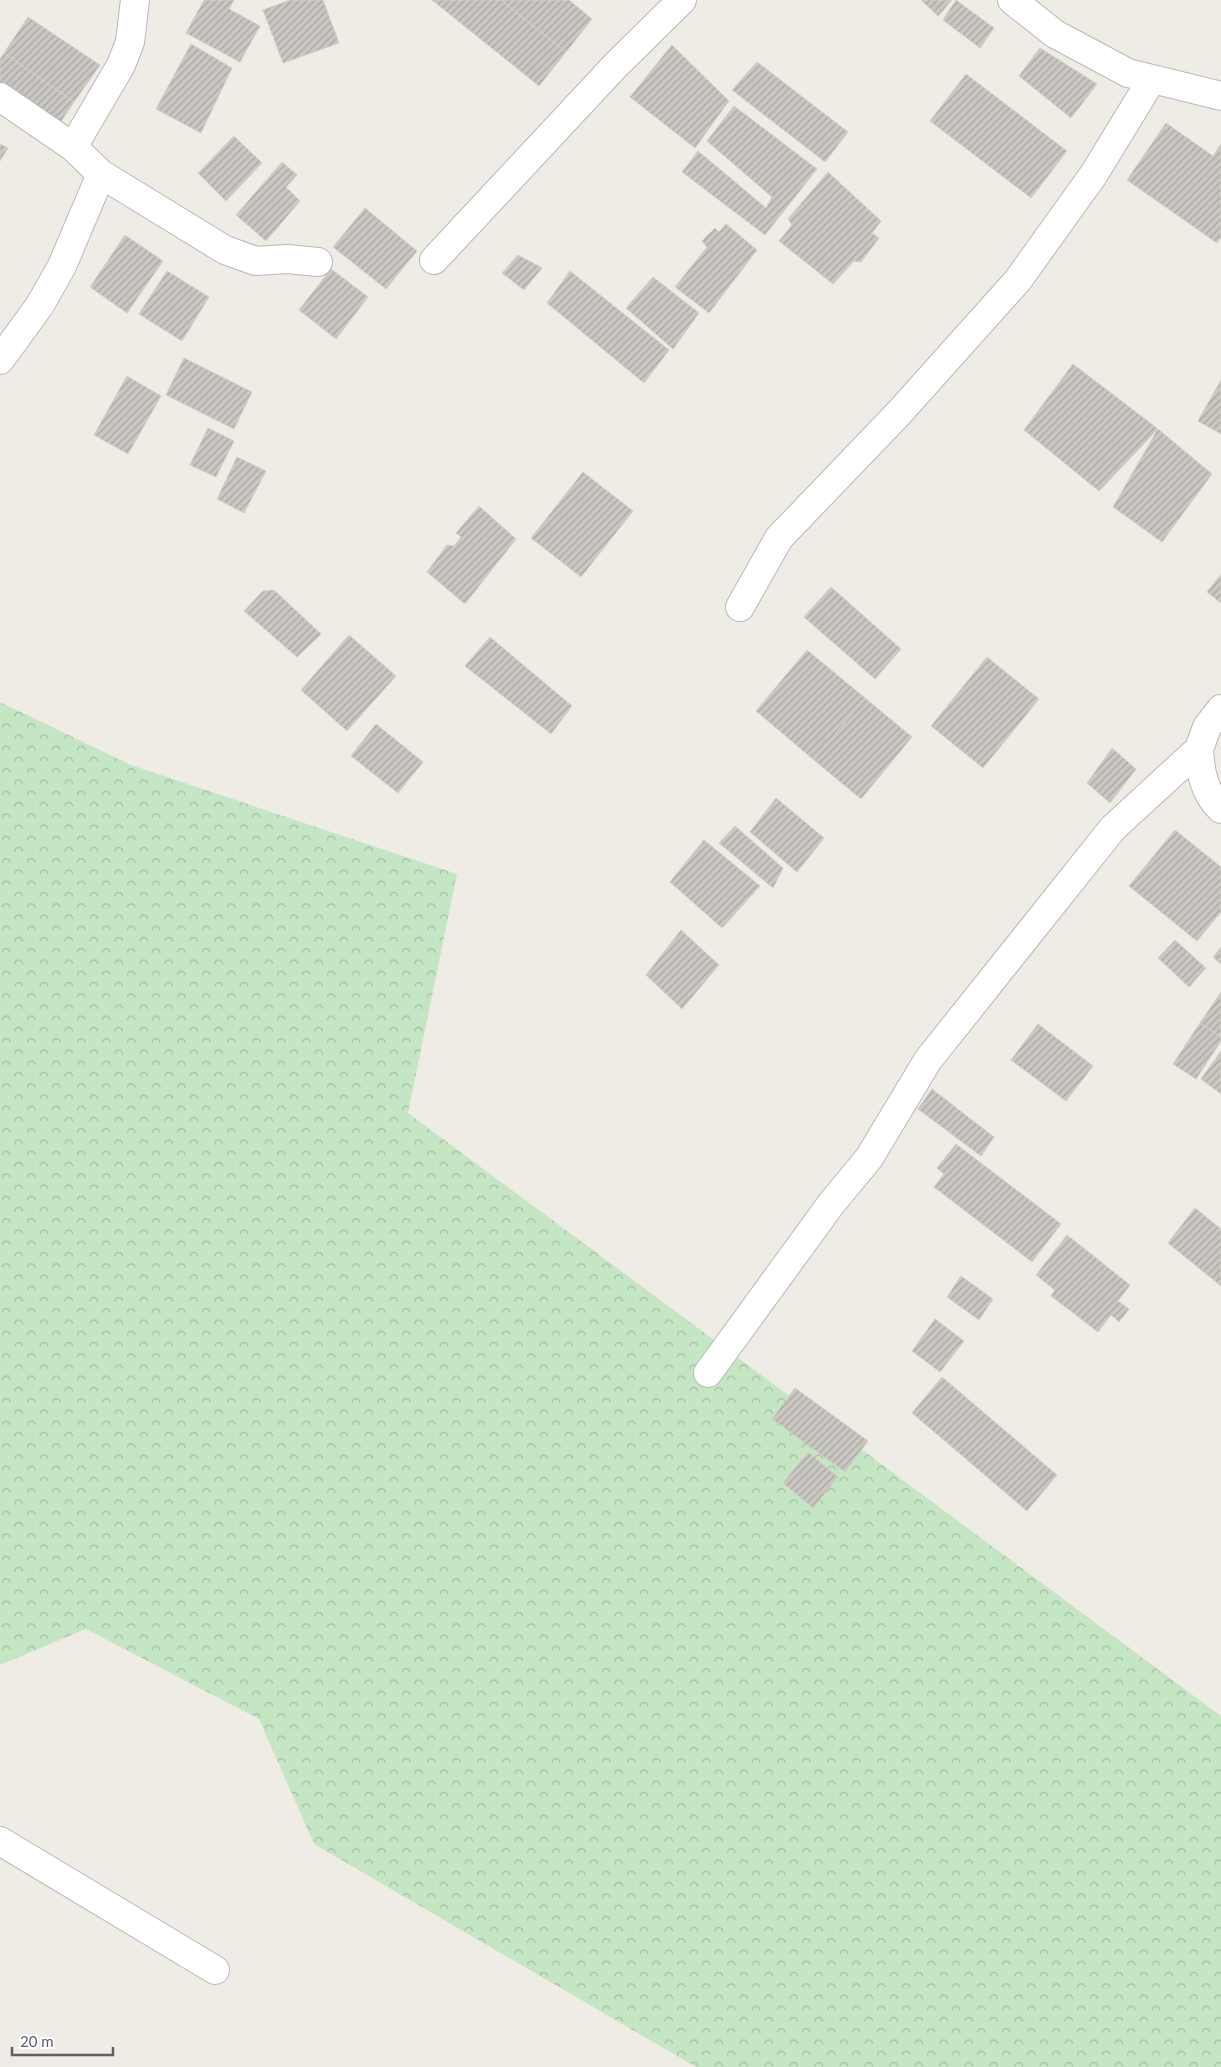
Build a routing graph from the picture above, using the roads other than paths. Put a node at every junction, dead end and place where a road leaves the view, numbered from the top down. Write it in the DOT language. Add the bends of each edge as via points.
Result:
graph roads {
  1 [pos="135,0"];
  2 [pos="682,0"];
  3 [pos="1012,0"];
  4 [pos="1152,79"];
  5 [pos="1221,96"];
  6 [pos="0,97"];
  7 [pos="73,147"];
  8 [pos="101,174"];
  9 [pos="434,260"];
  10 [pos="318,262"];
  11 [pos="0,360"];
  12 [pos="740,607"];
  13 [pos="1221,709"];
  14 [pos="1199,748"];
  15 [pos="1221,809"];
  16 [pos="708,1373"];
  17 [pos="0,1841"];
  18 [pos="215,1970"];
  1 -- 7 [label="street" via="130,42 121,65"];
  2 -- 9 [label="street" via="615,66"];
  3 -- 4 [label="street" via="1055,34 1128,73"];
  4 -- 5 [label="street"];
  4 -- 12 [label="street" via="1094,174 1018,280 899,413 779,538"];
  6 -- 7 [label="street"];
  7 -- 8 [label="street"];
  8 -- 10 [label="street" via="226,250 256,262 287,258"];
  8 -- 11 [label="street" via="62,266 40,305"];
  13 -- 14 [label="street" via="1207,728"];
  14 -- 15 [label="street" via="1201,776"];
  14 -- 16 [label="street" via="1113,828 950,1031 928,1060 869,1158 831,1204"];
  17 -- 18 [label="street"];
}
